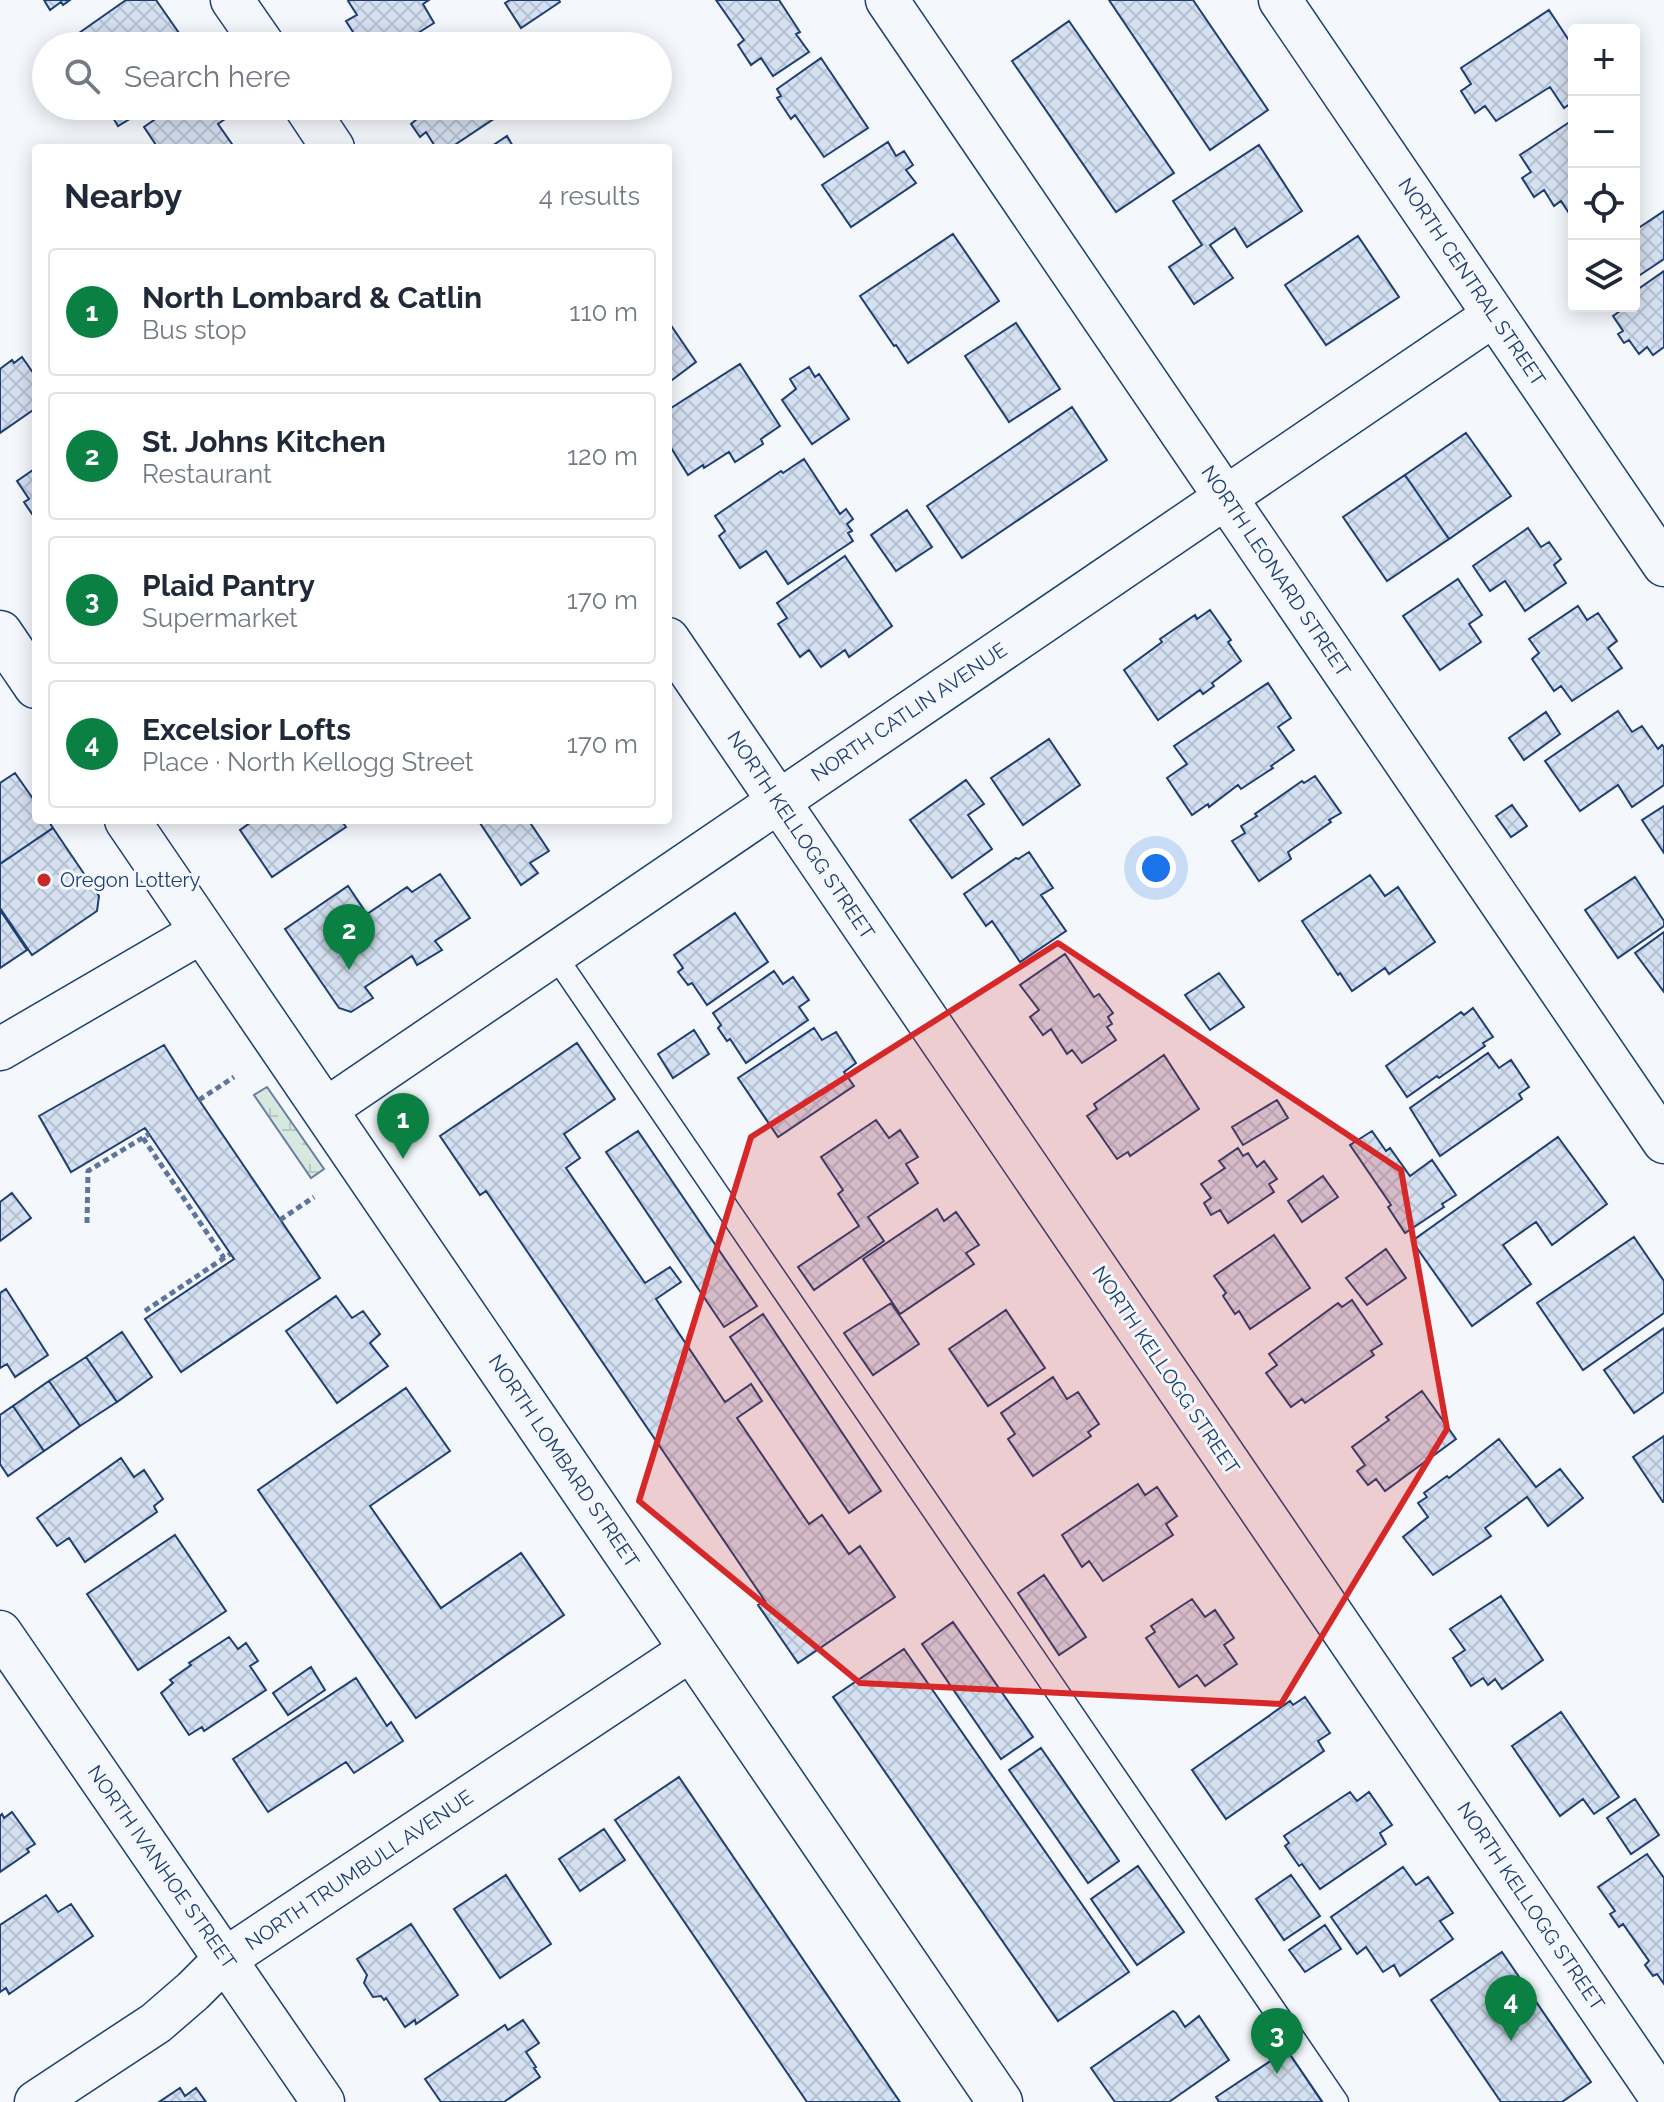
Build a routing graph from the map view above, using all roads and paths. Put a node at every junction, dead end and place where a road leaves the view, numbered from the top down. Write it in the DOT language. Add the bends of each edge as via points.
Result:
graph roads {
  1 [pos="232,0"];
  2 [pos="887,0"];
  3 [pos="1280,0"];
  4 [pos="254,32"];
  5 [pos="314,120"];
  6 [pos="330,144"];
  7 [pos="1494,315"];
  8 [pos="1226,497"];
  9 [pos="1664,565"];
  10 [pos="0,633"];
  11 [pos="672,645"];
  12 [pos="32,680"];
  13 [pos="779,801"];
  14 [pos="130,824"];
  15 [pos="203,931"];
  16 [pos="554,954"];
  17 [pos="0,1049"];
  18 [pos="234,1077"];
  19 [pos="199,1100"];
  20 [pos="325,1110"];
  21 [pos="1664,1142"];
  22 [pos="314,1197"];
  23 [pos="280,1220"];
  24 [pos="87,1223"];
  25 [pos="145,1311"];
  26 [pos="0,1632"];
  27 [pos="692,1649"];
  28 [pos="225,1959"];
  29 [pos="36,2102"];
  30 [pos="323,2102"];
  31 [pos="1000,2102"];
  32 [pos="1337,2102"];
  33 [pos="1664,2102"];
  1 -- 4 [label="street"];
  2 -- 8 [label="street, NORTH LEONARD STREET"];
  3 -- 7 [label="street, NORTH CENTRAL STREET"];
  5 -- 6 [label="street"];
  7 -- 8 [label="street, NORTH CATLIN AVENUE"];
  7 -- 9 [label="street, NORTH CENTRAL STREET"];
  8 -- 13 [label="street, NORTH CATLIN AVENUE"];
  8 -- 21 [label="street, NORTH LEONARD STREET"];
  10 -- 12 [label="main road"];
  11 -- 13 [label="street, NORTH KELLOGG STREET"];
  13 -- 16 [label="street, NORTH CATLIN AVENUE"];
  13 -- 33 [label="street, NORTH KELLOGG STREET"];
  14 -- 15 [label="main road, NORTH LOMBARD STREET"];
  15 -- 17 [label="street"];
  15 -- 20 [label="main road, NORTH LOMBARD STREET"];
  16 -- 20 [label="street, NORTH CATLIN AVENUE"];
  16 -- 32 [label="lane"];
  18 -- 19 [label="path"];
  20 -- 27 [label="main road, NORTH LOMBARD STREET"];
  22 -- 23 [label="path"];
  24 -- 25 [label="path" via="88,1171 146,1136 227,1256"];
  26 -- 28 [label="street, NORTH IVANHOE STREET"];
  27 -- 28 [label="street, NORTH TRUMBULL AVENUE"];
  27 -- 31 [label="main road, NORTH LOMBARD STREET"];
  28 -- 29 [label="street, NORTH TRUMBULL AVENUE" via="156,2023"];
  28 -- 30 [label="street, NORTH IVANHOE STREET"];
}
